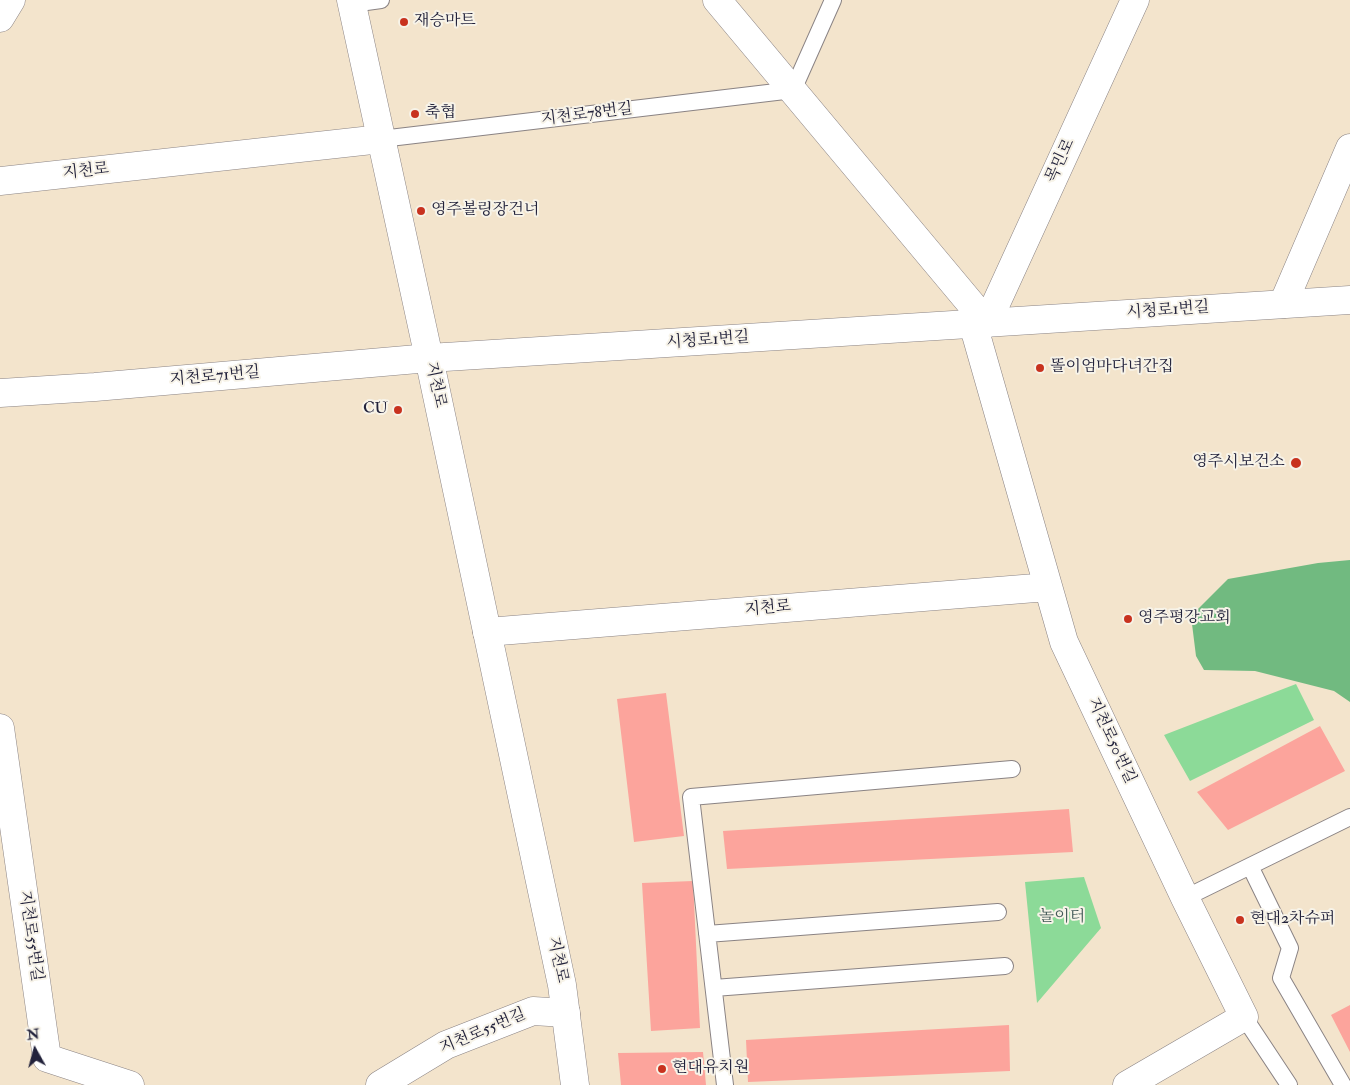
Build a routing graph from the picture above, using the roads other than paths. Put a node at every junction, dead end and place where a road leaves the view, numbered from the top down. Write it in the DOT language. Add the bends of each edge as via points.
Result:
graph roads {
  1 [pos="11,0"];
  2 [pos="381,0"];
  3 [pos="717,0"];
  4 [pos="833,0"];
  5 [pos="1135,0"];
  6 [pos="351,2"];
  7 [pos="0,18"];
  8 [pos="793,90"];
  9 [pos="381,139"];
  10 [pos="1350,148"];
  11 [pos="0,181"];
  12 [pos="1350,300"];
  13 [pos="1283,304"];
  14 [pos="980,323"];
  15 [pos="429,358"];
  16 [pos="0,393"];
  17 [pos="1048,587"];
  18 [pos="488,632"];
  19 [pos="0,728"];
  20 [pos="1012,770"];
  21 [pos="1350,817"];
  22 [pos="1250,866"];
  23 [pos="1185,898"];
  24 [pos="998,912"];
  25 [pos="707,934"];
  26 [pos="1005,966"];
  27 [pos="714,988"];
  28 [pos="566,1013"];
  29 [pos="1244,1017"];
  30 [pos="130,1085"];
  31 [pos="380,1085"];
  32 [pos="574,1085"];
  33 [pos="725,1085"];
  34 [pos="1127,1085"];
  35 [pos="1289,1085"];
  36 [pos="1343,1085"];
  1 -- 7 [label="street"];
  2 -- 6 [label="lane, 지천로"];
  3 -- 8 [label="street"];
  4 -- 8 [label="lane"];
  5 -- 14 [label="street, 목민로"];
  6 -- 9 [label="street, 지천로"];
  8 -- 9 [label="lane, 지천로78번길"];
  8 -- 14 [label="street"];
  9 -- 11 [label="street, 지천로"];
  9 -- 15 [label="street, 지천로"];
  10 -- 13 [label="street"];
  12 -- 13 [label="street, 시청로1번길"];
  13 -- 14 [label="street, 시청로1번길"];
  14 -- 15 [label="street, 시청로1번길"];
  14 -- 17 [label="street, 지천로50번길"];
  15 -- 16 [label="street, 지천로71번길" via="105,387"];
  15 -- 18 [label="street, 지천로"];
  17 -- 18 [label="street, 지천로"];
  17 -- 23 [label="street, 지천로50번길" via="1064,642"];
  18 -- 28 [label="street, 지천로"];
  19 -- 30 [label="street, 지천로55번길" via="47,1058"];
  20 -- 25 [label="lane" via="691,797"];
  21 -- 22 [label="lane"];
  22 -- 23 [label="lane"];
  22 -- 36 [label="lane" via="1290,948 1281,978"];
  23 -- 29 [label="street, 지천로50번길"];
  24 -- 25 [label="lane"];
  25 -- 27 [label="lane"];
  26 -- 27 [label="lane"];
  27 -- 33 [label="lane"];
  28 -- 31 [label="street, 지천로55번길" via="533,1011 446,1045"];
  28 -- 32 [label="street, 지천로"];
  29 -- 34 [label="street"];
  29 -- 35 [label="lane"];
}
